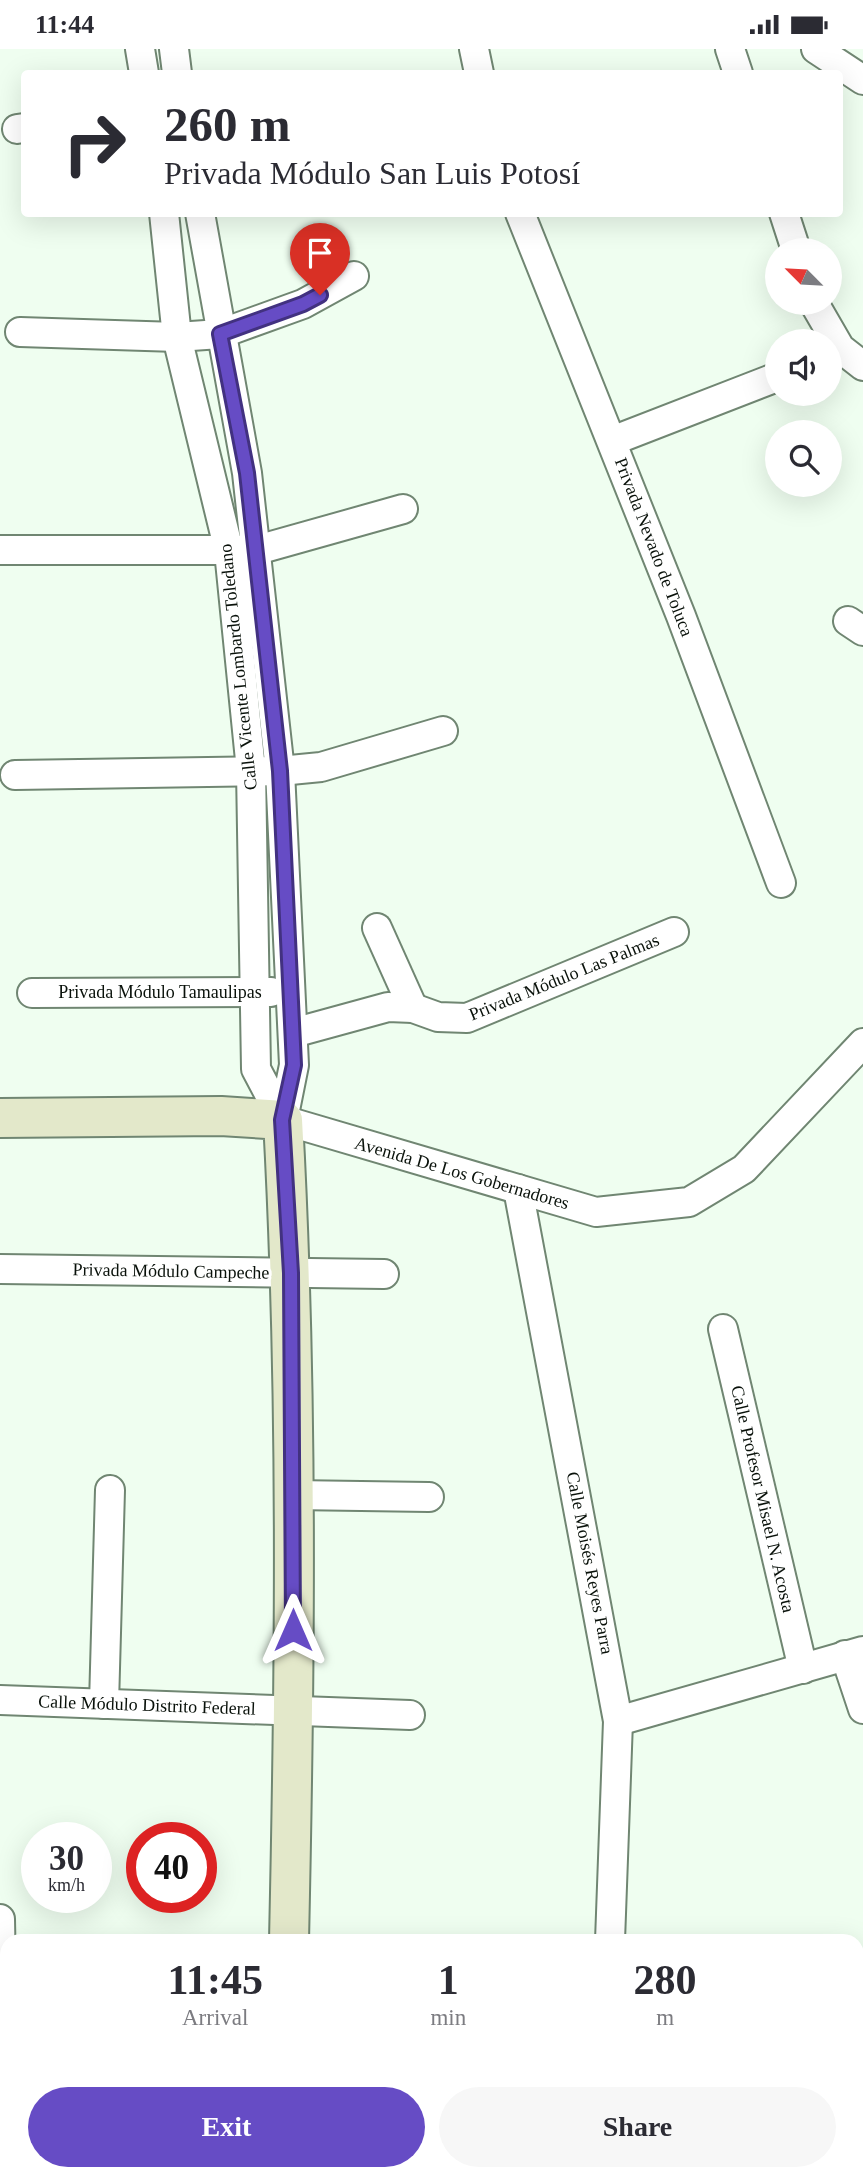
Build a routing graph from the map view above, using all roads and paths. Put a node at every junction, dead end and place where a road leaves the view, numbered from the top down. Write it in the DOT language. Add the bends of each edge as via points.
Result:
graph roads {
  1 [pos="140,49"];
  2 [pos="174,49"];
  3 [pos="474,49"];
  4 [pos="730,49"];
  5 [pos="816,49"];
  6 [pos="144,70"];
  7 [pos="177,70"];
  8 [pos="478,70"];
  9 [pos="737,70"];
  10 [pos="863,80"];
  11 [pos="164,217"];
  12 [pos="201,217"];
  13 [pos="522,217"];
  14 [pos="785,217"];
  15 [pos="792,238"];
  16 [pos="354,277"];
  17 [pos="20,332"];
  18 [pos="220,334"];
  19 [pos="177,337"];
  20 [pos="842,355"];
  21 [pos="863,366"];
  22 [pos="765,382"];
  23 [pos="612,441"];
  24 [pos="403,509"];
  25 [pos="0,550"];
  26 [pos="257,550"];
  27 [pos="229,551"];
  28 [pos="443,731"];
  29 [pos="251,770"];
  30 [pos="280,771"];
  31 [pos="15,775"];
  32 [pos="781,883"];
  33 [pos="377,928"];
  34 [pos="674,932"];
  35 [pos="289,991"];
  36 [pos="253,992"];
  37 [pos="32,993"];
  38 [pos="413,1008"];
  39 [pos="293,1033"];
  40 [pos="863,1043"];
  41 [pos="0,1118"];
  42 [pos="282,1120"];
  43 [pos="518,1189"];
  44 [pos="0,1269"];
  45 [pos="291,1273"];
  46 [pos="384,1275"];
  47 [pos="723,1329"];
  48 [pos="110,1490"];
  49 [pos="293,1495"];
  50 [pos="429,1497"];
  51 [pos="854,1653"];
  52 [pos="803,1669"];
  53 [pos="0,1700"];
  54 [pos="104,1704"];
  55 [pos="863,1709"];
  56 [pos="294,1711"];
  57 [pos="410,1715"];
  58 [pos="618,1721"];
  59 [pos="289,1934"];
  60 [pos="610,1934"];
  1 -- 6 [label="street"];
  2 -- 7 [label="street"];
  3 -- 8 [label="street"];
  4 -- 9 [label="street"];
  5 -- 10 [label="street"];
  11 -- 19 [label="street, Calle Vicente Lombardo Toledano"];
  12 -- 18 [label="street, Calle Vicente Lombardo Toledano"];
  13 -- 23 [label="street, Privada Nevado de Toluca"];
  14 -- 15 [label="street"];
  16 -- 18 [label="street" via="303,304"];
  17 -- 19 [label="street"];
  18 -- 19 [label="street"];
  18 -- 26 [label="street, Calle Vicente Lombardo Toledano"];
  19 -- 27 [label="street, Calle Vicente Lombardo Toledano"];
  20 -- 21 [label="street"];
  22 -- 23 [label="street"];
  23 -- 32 [label="street, Privada Nevado de Toluca"];
  24 -- 26 [label="street"];
  25 -- 27 [label="street"];
  26 -- 27 [label="street"];
  26 -- 30 [label="street, Calle Vicente Lombardo Toledano"];
  27 -- 29 [label="street, Calle Vicente Lombardo Toledano"];
  28 -- 30 [label="street" via="321,767"];
  29 -- 30 [label="street"];
  29 -- 31 [label="street"];
  29 -- 36 [label="street, Calle Vicente Lombardo Toledano"];
  30 -- 35 [label="street, Calle Vicente Lombardo Toledano"];
  33 -- 38 [label="street"];
  34 -- 38 [label="street, Privada Módulo Las Palmas" via="467,1018 438,1017"];
  35 -- 36 [label="street, Privada Módulo Tamaulipas"];
  35 -- 39 [label="street, Calle Vicente Lombardo Toledano"];
  36 -- 37 [label="street, Privada Módulo Tamaulipas"];
  36 -- 42 [label="street, Calle Vicente Lombardo Toledano" via="256,1069"];
  38 -- 39 [label="street, Privada Módulo Las Palmas" via="388,1007"];
  39 -- 42 [label="street, Calle Vicente Lombardo Toledano" via="294,1065"];
  40 -- 43 [label="street, Avenida De Los Gobernadores" via="744,1169 689,1202 596,1212"];
  41 -- 42 [label="street, Avenida De Los Gobernadores"];
  42 -- 43 [label="street, Avenida De Los Gobernadores"];
  42 -- 45 [label="street, Calle Vicente Lombardo Toledano"];
  43 -- 58 [label="street, Calle Moisés Reyes Parra"];
  44 -- 45 [label="street, Privada Módulo Campeche"];
  45 -- 46 [label="street, Privada Módulo Campeche"];
  45 -- 49 [label="street, Calle Vicente Lombardo Toledano"];
  47 -- 52 [label="street, Calle Profesor Misael N. Acosta"];
  48 -- 54 [label="street"];
  49 -- 50 [label="street"];
  49 -- 56 [label="street, Calle Vicente Lombardo Toledano"];
  51 -- 52 [label="street"];
  51 -- 55 [label="street"];
  52 -- 58 [label="street"];
  53 -- 54 [label="street, Calle Módulo Distrito Federal"];
  54 -- 56 [label="street, Calle Módulo Distrito Federal"];
  56 -- 57 [label="street, Calle Módulo Distrito Federal"];
  56 -- 59 [label="street, Calle Vicente Lombardo Toledano"];
  58 -- 60 [label="street, Calle Moisés Reyes Parra"];
}
